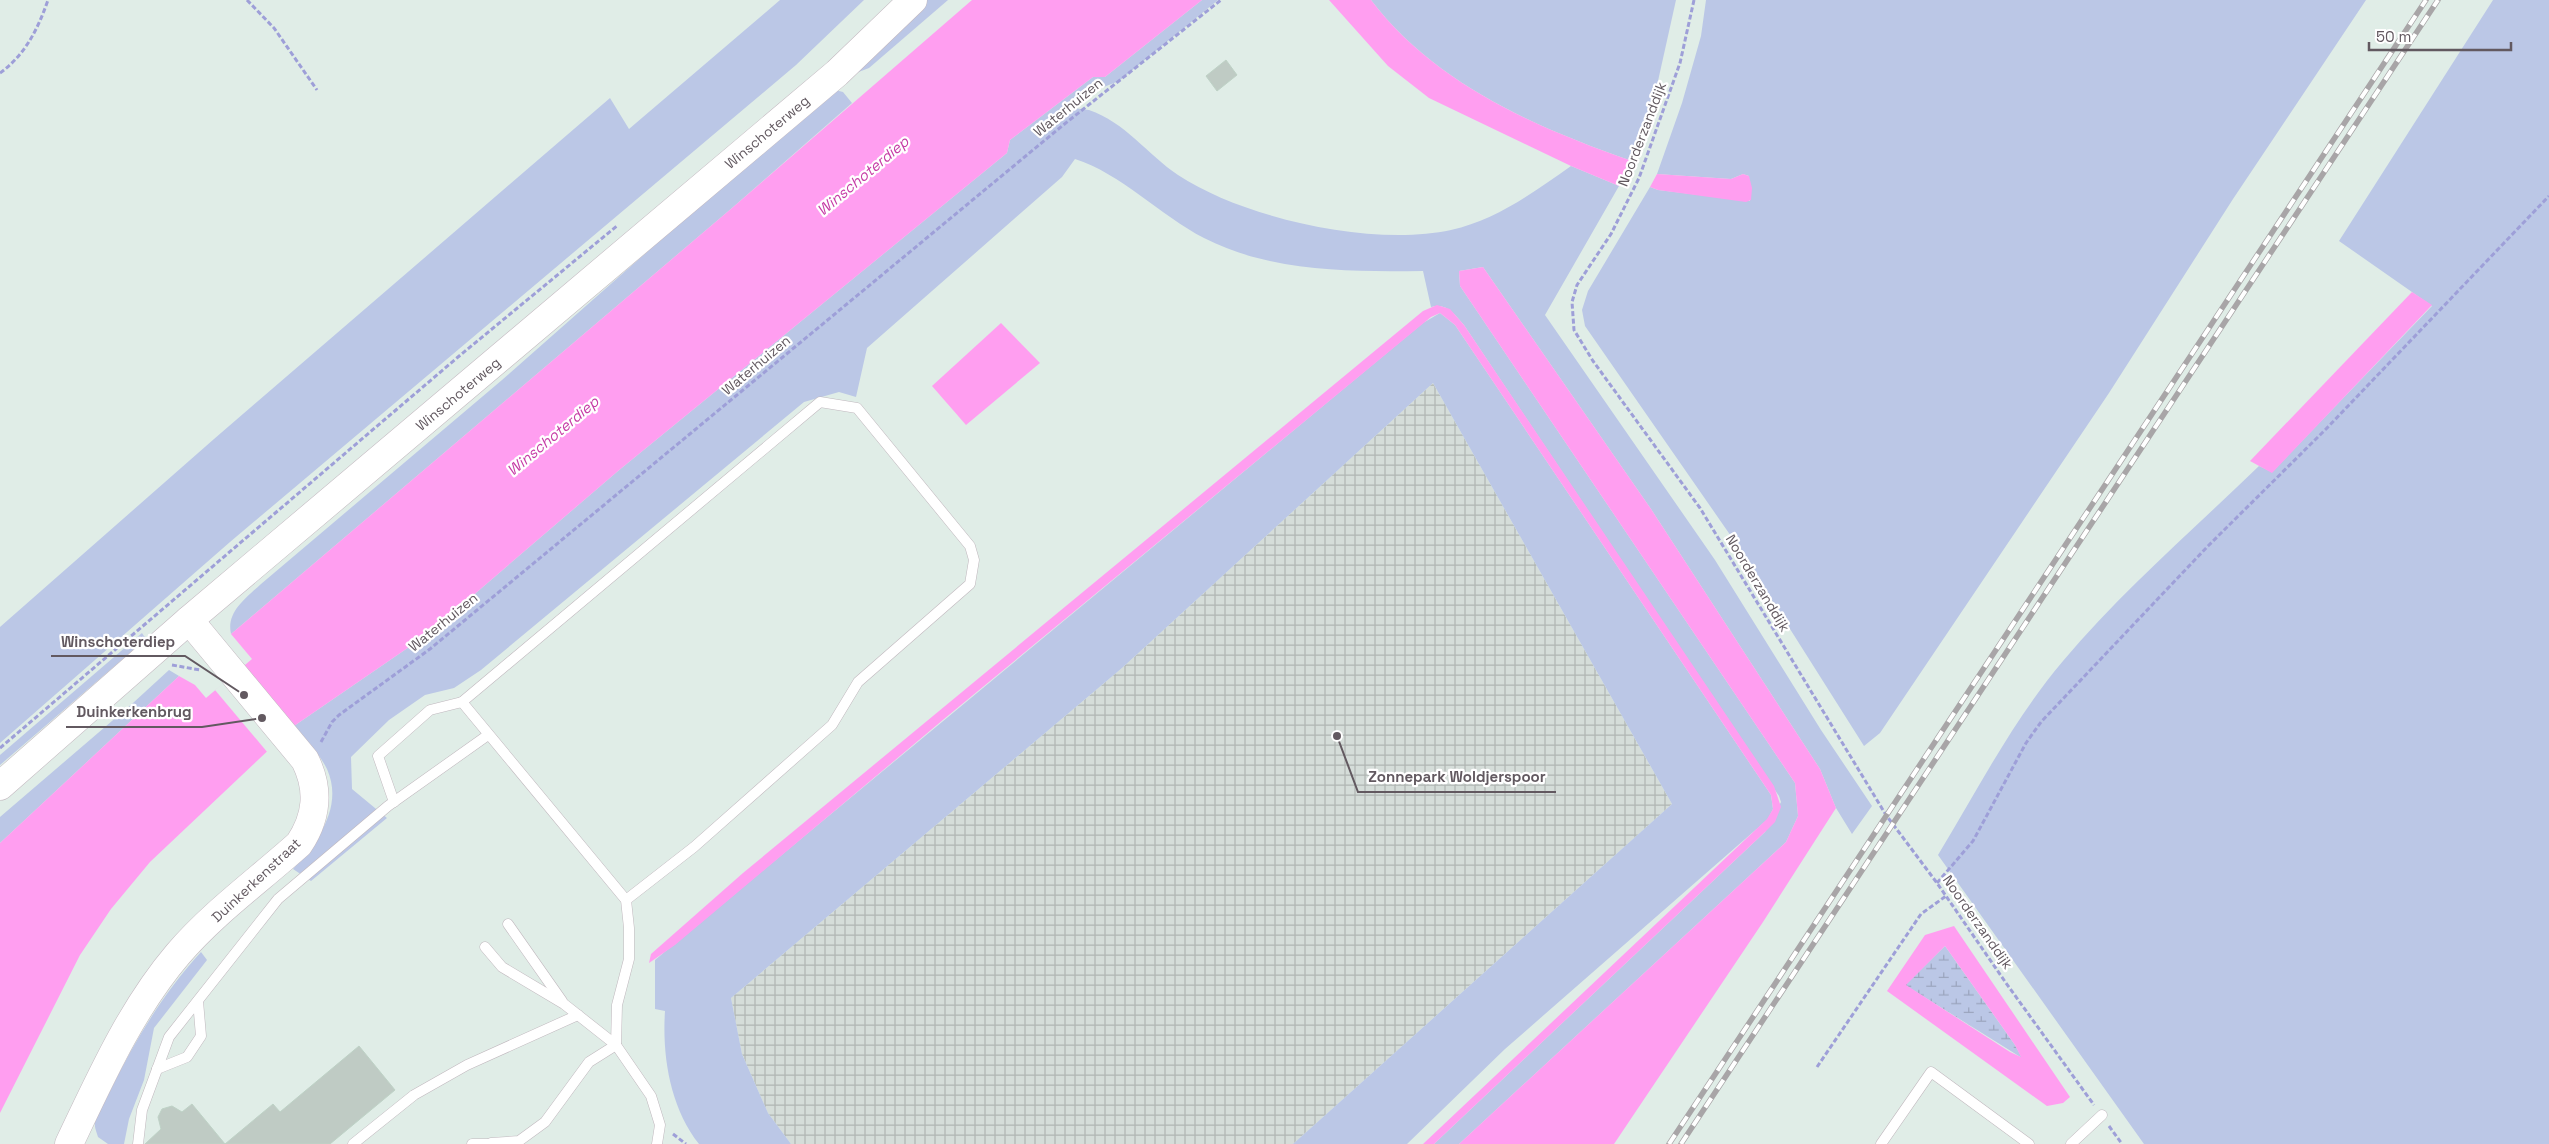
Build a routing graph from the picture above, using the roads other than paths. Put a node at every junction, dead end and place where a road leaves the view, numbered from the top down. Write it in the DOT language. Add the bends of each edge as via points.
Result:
graph roads {
  1 [pos="914,0"];
  2 [pos="189,620"];
  3 [pos="462,702"];
  4 [pos="488,735"];
  5 [pos="0,786"];
  6 [pos="394,802"];
  7 [pos="626,900"];
  8 [pos="508,924"];
  9 [pos="485,948"];
  10 [pos="198,1001"];
  11 [pos="564,1004"];
  12 [pos="578,1015"];
  13 [pos="616,1045"];
  14 [pos="157,1069"];
  15 [pos="2102,1115"];
  16 [pos="491,1143"];
  17 [pos="69,1144"];
  18 [pos="138,1144"];
  19 [pos="353,1144"];
  20 [pos="472,1144"];
  21 [pos="657,1144"];
  22 [pos="1881,1144"];
  23 [pos="2029,1144"];
  24 [pos="2071,1144"];
  1 -- 2 [label="main road, Winschoterweg" via="837,73"];
  2 -- 5 [label="main road, Winschoterweg"];
  2 -- 17 [label="main road, Duinkerkenstraat" via="232,675 308,751 316,795 312,819 298,844 226,907 179,953 156,982 106,1067"];
  3 -- 4 [label="lane"];
  3 -- 6 [label="lane" via="430,710 378,756"];
  3 -- 7 [label="lane" via="820,402 857,408 970,546 974,560 970,584 858,682 832,725 694,847"];
  4 -- 6 [label="lane"];
  4 -- 7 [label="lane"];
  6 -- 10 [label="lane" via="278,899"];
  7 -- 13 [label="lane" via="629,959 617,1005"];
  8 -- 11 [label="lane"];
  9 -- 11 [label="lane" via="502,967"];
  10 -- 14 [label="lane" via="169,1037"];
  10 -- 14 [label="lane" via="201,1036 187,1057"];
  11 -- 12 [label="lane"];
  12 -- 13 [label="lane"];
  12 -- 19 [label="lane" via="467,1065 414,1095"];
  13 -- 16 [label="lane" via="589,1062 545,1122 519,1141"];
  13 -- 21 [label="lane" via="652,1096 660,1125"];
  14 -- 18 [label="lane" via="142,1110"];
  15 -- 24 [label="lane"];
  16 -- 20 [label="lane"];
  22 -- 23 [label="lane" via="1931,1072"];
}
